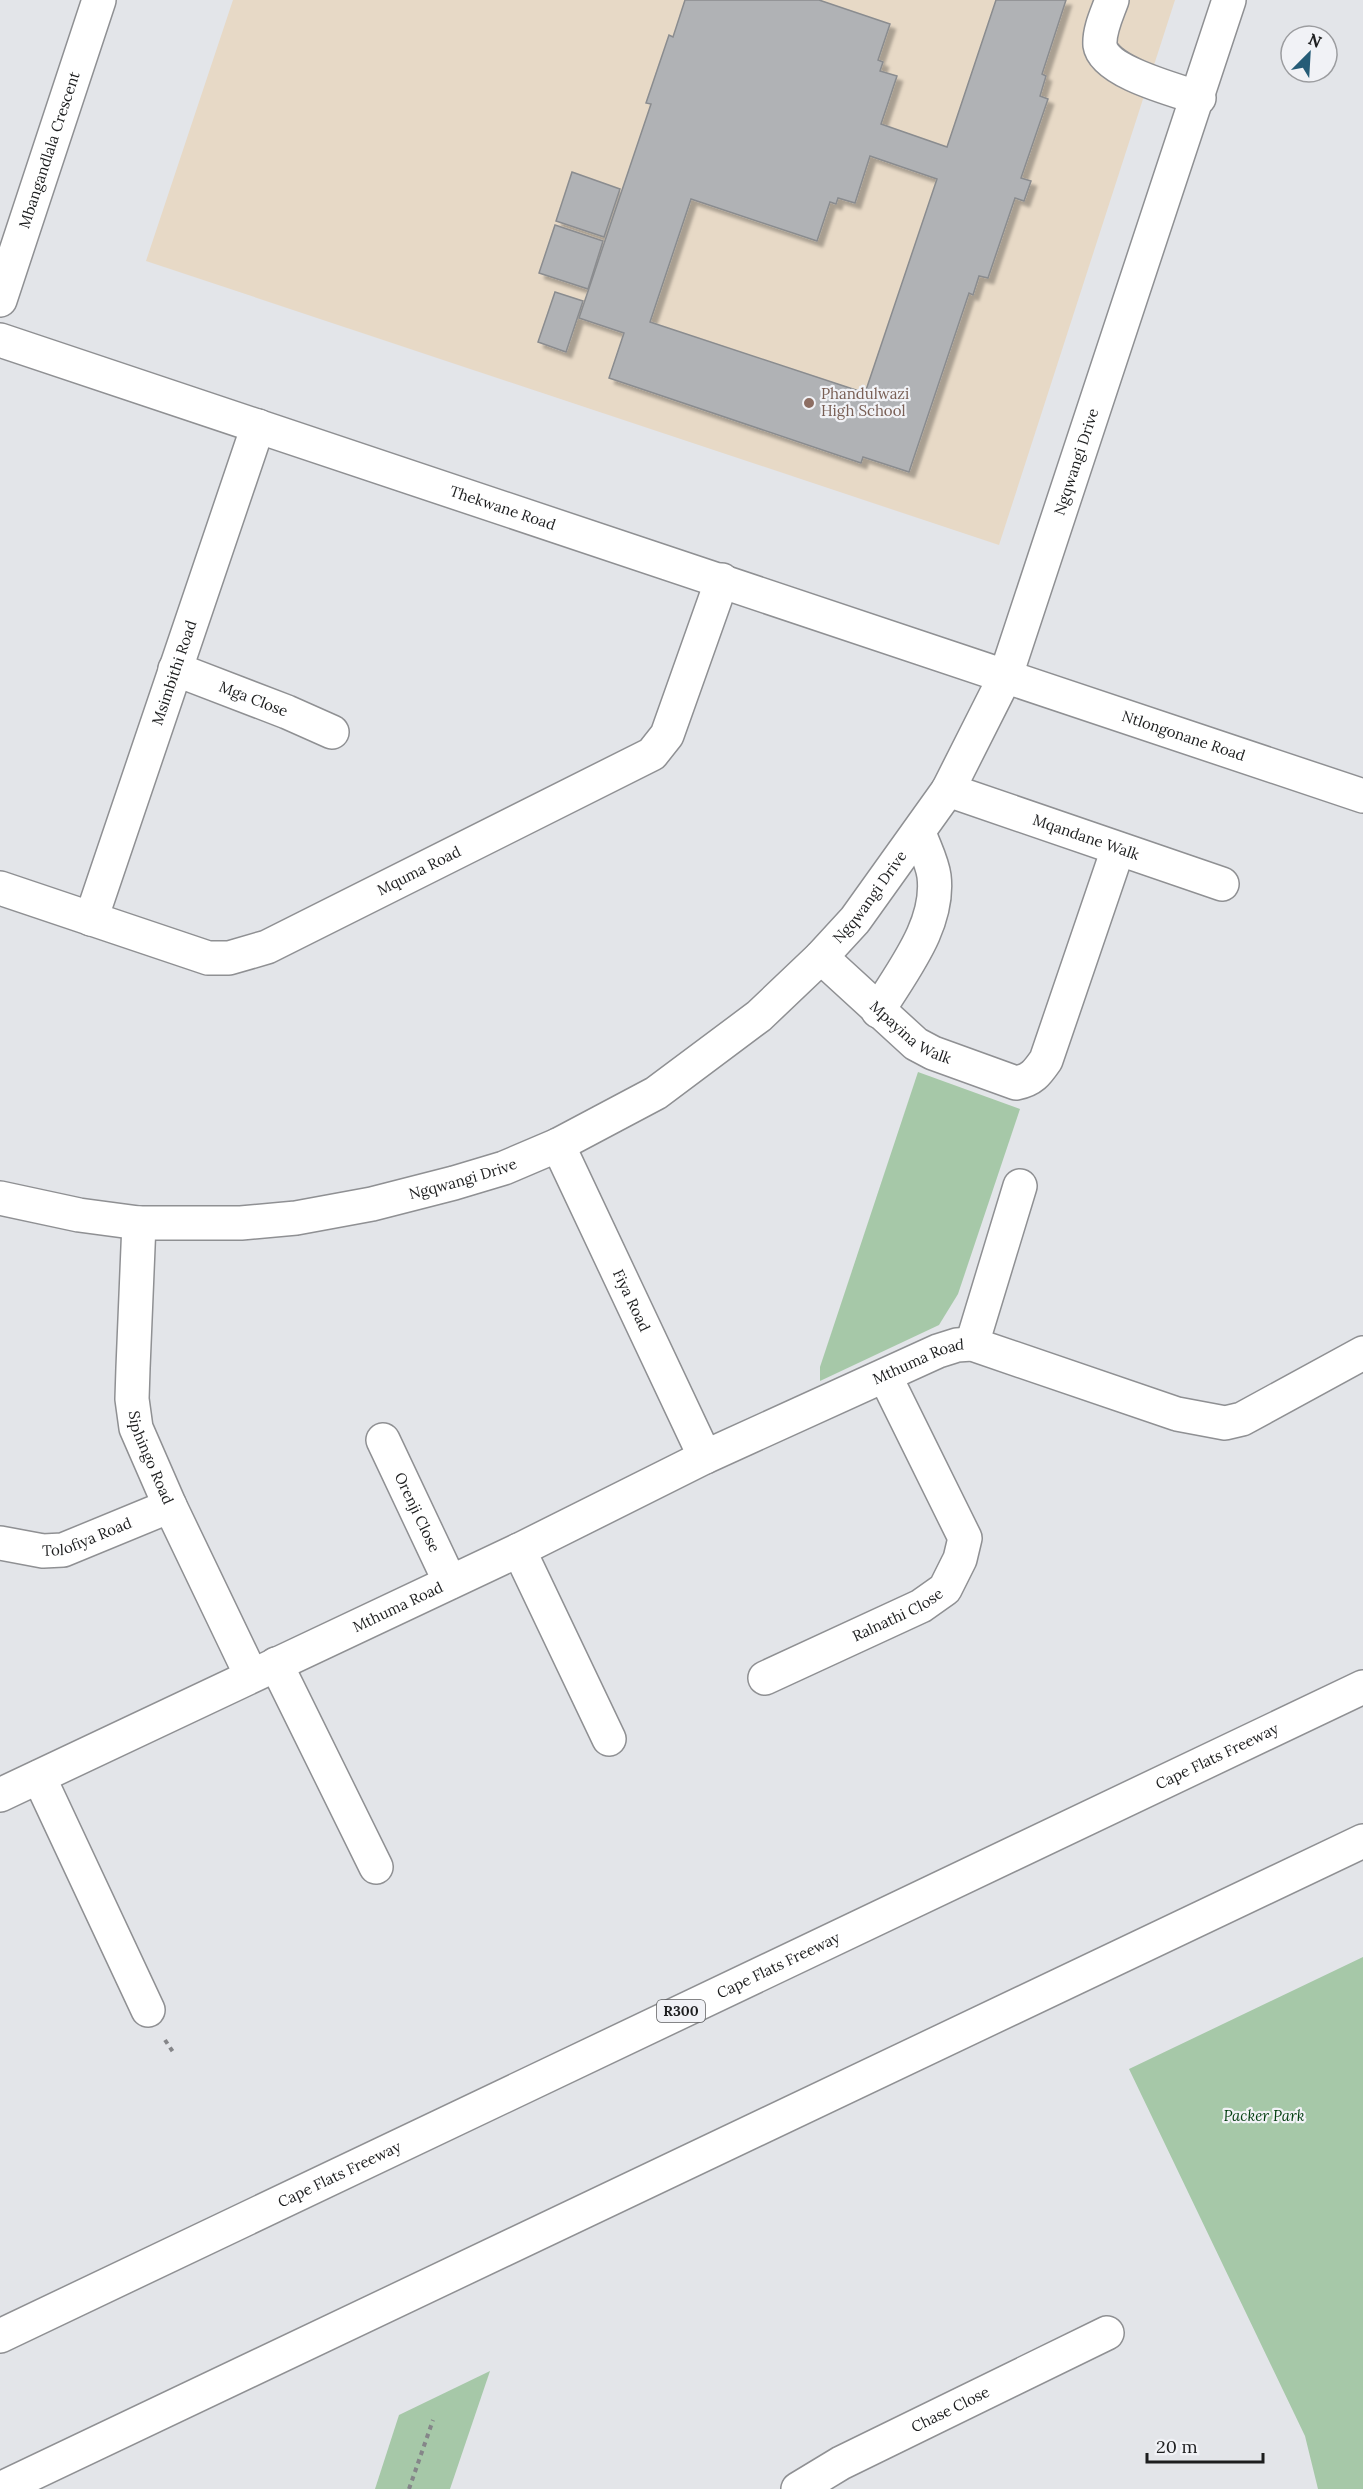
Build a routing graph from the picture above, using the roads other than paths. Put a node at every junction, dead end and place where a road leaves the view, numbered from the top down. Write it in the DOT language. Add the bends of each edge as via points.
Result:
graph roads {
  1 [pos="99,0"];
  2 [pos="1112,0"];
  3 [pos="1229,0"];
  4 [pos="1199,98"];
  5 [pos="0,300"];
  6 [pos="0,340"];
  7 [pos="258,426"];
  8 [pos="722,580"];
  9 [pos="175,669"];
  10 [pos="1006,675"];
  11 [pos="332,732"];
  12 [pos="948,790"];
  13 [pos="1363,796"];
  14 [pos="919,832"];
  15 [pos="1118,849"];
  16 [pos="1222,884"];
  17 [pos="0,888"];
  18 [pos="91,919"];
  19 [pos="821,957"];
  20 [pos="878,1011"];
  21 [pos="558,1145"];
  22 [pos="1020,1186"];
  23 [pos="0,1198"];
  24 [pos="139,1223"];
  25 [pos="972,1344"];
  26 [pos="1363,1353"];
  27 [pos="885,1376"];
  28 [pos="383,1440"];
  29 [pos="705,1457"];
  30 [pos="170,1506"];
  31 [pos="0,1543"];
  32 [pos="519,1550"];
  33 [pos="450,1582"];
  34 [pos="264,1669"];
  35 [pos="765,1678"];
  36 [pos="1363,1687"];
  37 [pos="609,1739"];
  38 [pos="39,1778"];
  39 [pos="0,1795"];
  40 [pos="1363,1841"];
  41 [pos="376,1866"];
  42 [pos="148,2010"];
  43 [pos="1107,2333"];
  44 [pos="0,2336"];
  45 [pos="0,2489"];
  46 [pos="798,2489"];
  1 -- 5 [label="main road, Mbangandlala Crescent"];
  2 -- 4 [label="main road" via="1100,36 1105,55 1126,70"];
  3 -- 4 [label="main road, Ngqwangi Drive"];
  4 -- 10 [label="main road, Ngqwangi Drive"];
  6 -- 7 [label="main road, Thekwane Road"];
  7 -- 8 [label="main road, Thekwane Road"];
  7 -- 9 [label="main road, Msimbithi Road"];
  8 -- 10 [label="main road, Thekwane Road"];
  8 -- 18 [label="main road, Mquma Road" via="667,735 644,759 250,954 208,958"];
  9 -- 11 [label="main road, Mga Close"];
  9 -- 18 [label="main road, Msimbithi Road"];
  10 -- 12 [label="main road, Ngqwangi Drive"];
  10 -- 13 [label="main road, Ntlongonane Road"];
  12 -- 14 [label="main road, Ngqwangi Drive"];
  12 -- 15 [label="main road, Mqandane Walk"];
  14 -- 19 [label="main road, Ngqwangi Drive" via="855,920"];
  14 -- 20 [label="main road" via="933,873 931,912 912,955"];
  15 -- 16 [label="main road, Mqandane Walk"];
  15 -- 20 [label="main road, Mpayina Walk" via="1046,1060 1035,1077 1016,1083 933,1053 916,1044"];
  17 -- 18 [label="main road, Mquma Road"];
  19 -- 20 [label="main road, Mpayina Walk"];
  19 -- 21 [label="main road, Ngqwangi Drive" via="759,1016 702,1061 656,1093"];
  21 -- 24 [label="main road, Ngqwangi Drive" via="474,1177 340,1210 241,1222"];
  21 -- 29 [label="main road, Fiya Road"];
  22 -- 25 [label="main road"];
  23 -- 24 [label="main road, Ngqwangi Drive"];
  24 -- 30 [label="main road, Siphingo Road" via="132,1399 136,1428"];
  25 -- 26 [label="main road, Mthuma Road" via="1178,1414 1225,1423 1242,1419"];
  25 -- 27 [label="main road, Mthuma Road" via="938,1351"];
  27 -- 29 [label="main road, Mthuma Road"];
  27 -- 35 [label="main road, Ralnathi Close" via="965,1538 960,1559 945,1589 921,1606"];
  28 -- 33 [label="main road, Orenji Close"];
  29 -- 32 [label="main road, Mthuma Road"];
  30 -- 31 [label="main road, Tolofiya Road" via="63,1550 43,1551"];
  30 -- 34 [label="main road, Siphingo Road"];
  32 -- 33 [label="main road, Mthuma Road"];
  32 -- 37 [label="main road"];
  33 -- 34 [label="main road, Mthuma Road"];
  34 -- 38 [label="main road, Mthuma Road"];
  34 -- 41 [label="main road"];
  36 -- 44 [label="main road, Cape Flats Freeway / R300"];
  38 -- 39 [label="main road, Mthuma Road"];
  38 -- 42 [label="main road"];
  40 -- 45 [label="main road"];
  43 -- 46 [label="main road, Chase Close" via="841,2463"];
}
